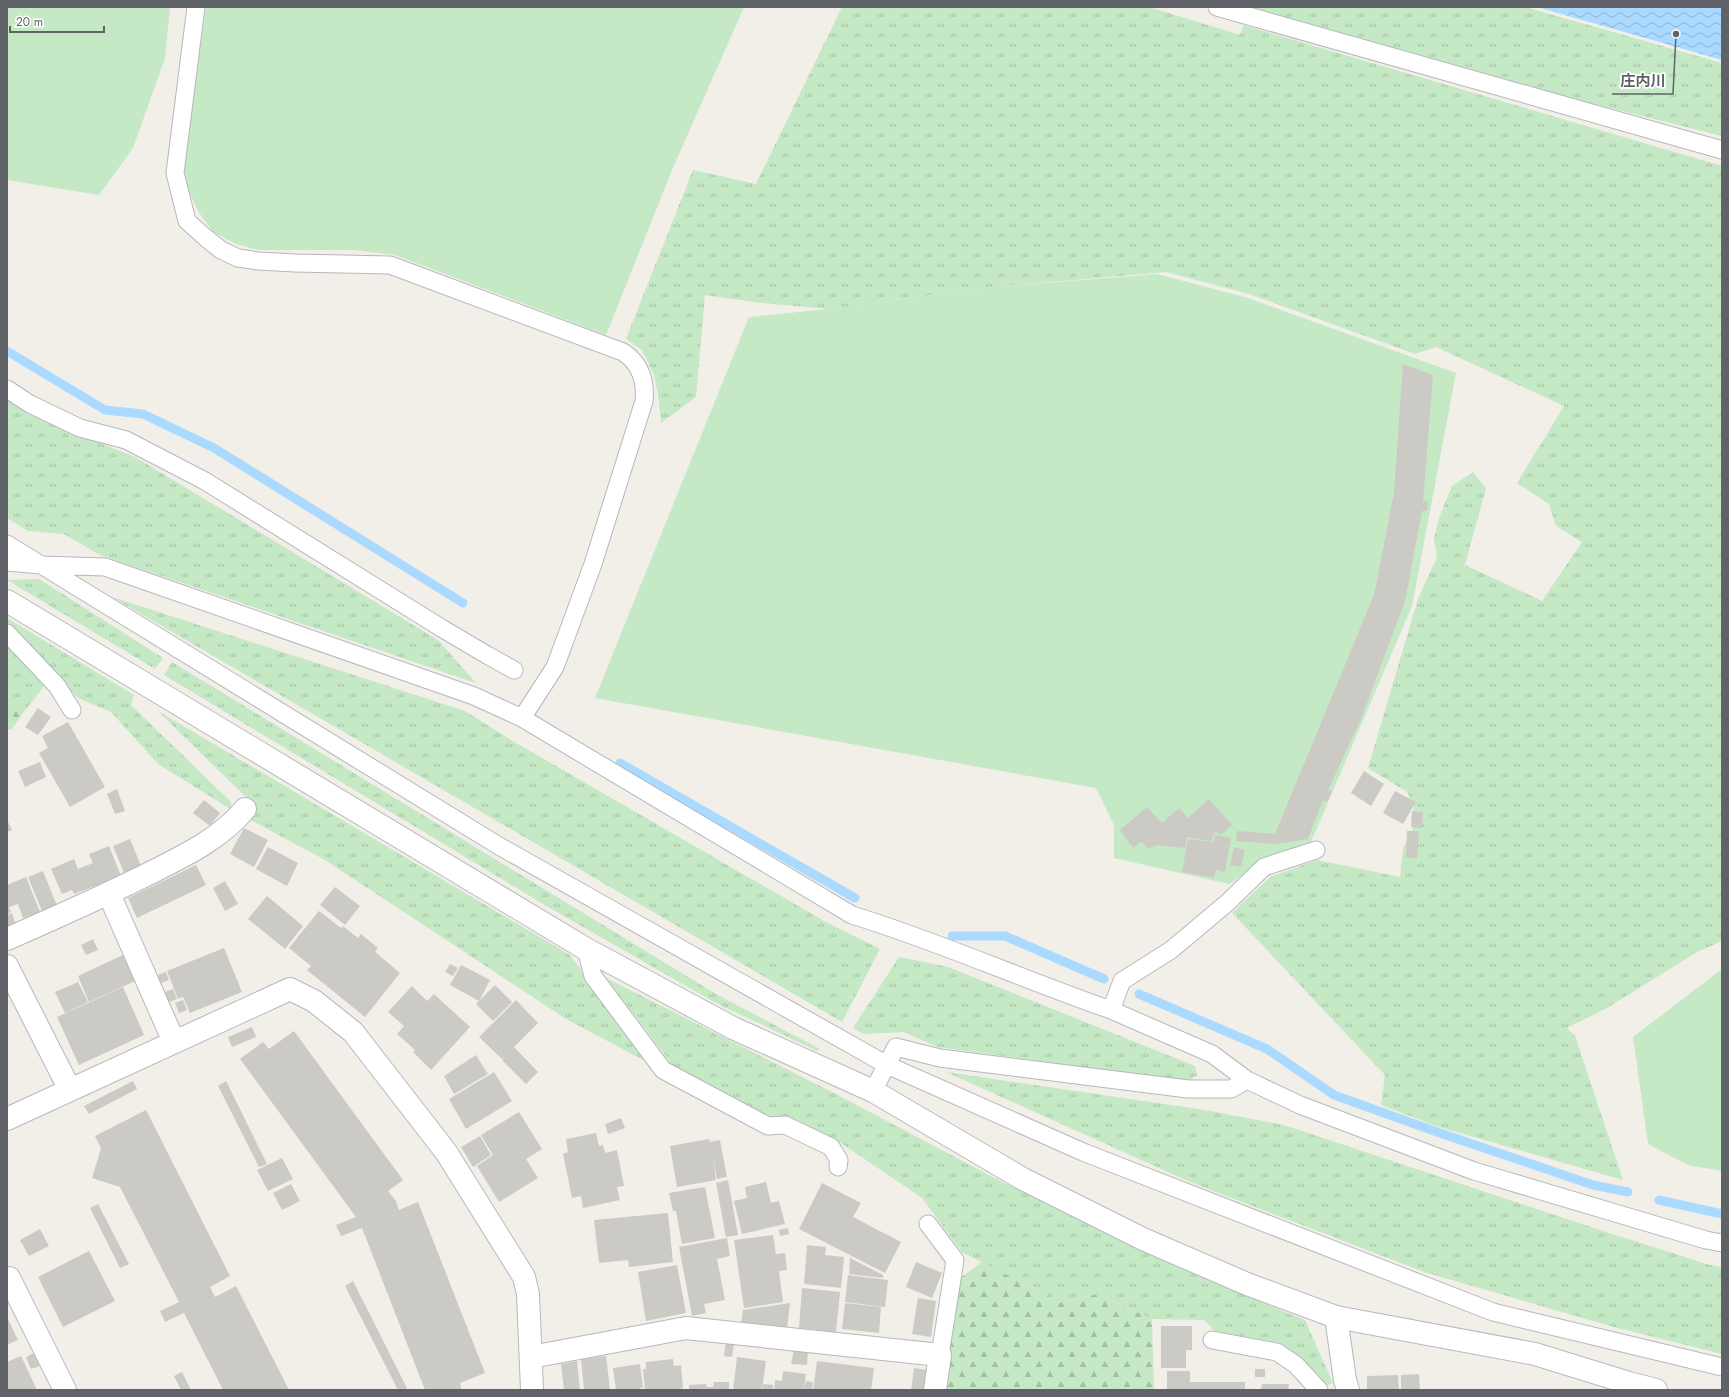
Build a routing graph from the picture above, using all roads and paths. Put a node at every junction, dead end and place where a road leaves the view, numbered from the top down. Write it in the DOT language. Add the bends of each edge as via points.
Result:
graph roads {
  1 [pos="196,7"];
  2 [pos="1217,7"];
  3 [pos="1722,150"];
  4 [pos="7,389"];
  5 [pos="7,544"];
  6 [pos="7,562"];
  7 [pos="41,565"];
  8 [pos="7,601"];
  9 [pos="7,633"];
  10 [pos="514,670"];
  11 [pos="72,710"];
  12 [pos="522,718"];
  13 [pos="245,809"];
  14 [pos="1316,850"];
  15 [pos="109,894"];
  16 [pos="7,939"];
  17 [pos="586,949"];
  18 [pos="7,966"];
  19 [pos="1111,1010"];
  20 [pos="174,1042"];
  21 [pos="887,1065"];
  22 [pos="1247,1080"];
  23 [pos="70,1090"];
  24 [pos="873,1091"];
  25 [pos="7,1119"];
  26 [pos="838,1166"];
  27 [pos="928,1224"];
  28 [pos="1722,1243"];
  29 [pos="7,1278"];
  30 [pos="1336,1317"];
  31 [pos="1212,1340"];
  32 [pos="940,1355"];
  33 [pos="531,1357"];
  34 [pos="1722,1366"];
  35 [pos="1628,1387"];
  36 [pos="65,1390"];
  37 [pos="532,1390"];
  38 [pos="934,1390"];
  39 [pos="1319,1390"];
  40 [pos="1348,1390"];
  41 [pos="1656,1390"];
  1 -- 12 [label="lane" via="175,173 187,221 206,238 221,250 238,258 258,261 390,265 623,352 631,357 640,369 645,389 644,401 593,564 555,667"];
  2 -- 3 [label="lane"];
  4 -- 10 [label="lane" via="30,404 80,428 126,440 205,481 443,629"];
  5 -- 7 [label="lane"];
  6 -- 7 [label="lane"];
  7 -- 12 [label="lane" via="105,567 474,696"];
  7 -- 21 [label="lane" via="499,846"];
  8 -- 17 [label="street"];
  9 -- 11 [label="lane" via="57,686"];
  12 -- 19 [label="lane" via="852,914"];
  13 -- 15 [label="street" via="236,820 201,846"];
  14 -- 19 [label="lane" via="1264,867 1227,903 1171,950 1122,981"];
  15 -- 16 [label="street"];
  15 -- 20 [label="street"];
  17 -- 24 [label="street" via="733,1028"];
  17 -- 26 [label="lane" via="593,976 663,1070 768,1126 785,1125 831,1147 839,1160"];
  18 -- 23 [label="street"];
  19 -- 22 [label="lane" via="1212,1054"];
  20 -- 23 [label="street"];
  20 -- 33 [label="street" via="290,989 314,1001 353,1032 446,1152 524,1277 528,1294"];
  21 -- 22 [label="lane" via="896,1047 940,1058 1188,1089 1231,1089"];
  21 -- 24 [label="lane"];
  21 -- 34 [label="lane" via="1083,1152 1493,1312"];
  22 -- 28 [label="lane" via="1300,1105 1474,1171"];
  23 -- 25 [label="street"];
  24 -- 30 [label="street" via="1023,1179 1143,1239 1247,1284"];
  27 -- 32 [label="lane" via="955,1260"];
  29 -- 36 [label="street"];
  30 -- 35 [label="street" via="1535,1354"];
  30 -- 40 [label="street"];
  31 -- 39 [label="lane" via="1278,1352 1296,1365"];
  32 -- 33 [label="street" via="686,1328"];
  32 -- 38 [label="street"];
  33 -- 37 [label="street"];
  35 -- 41 [label="street"];
}
